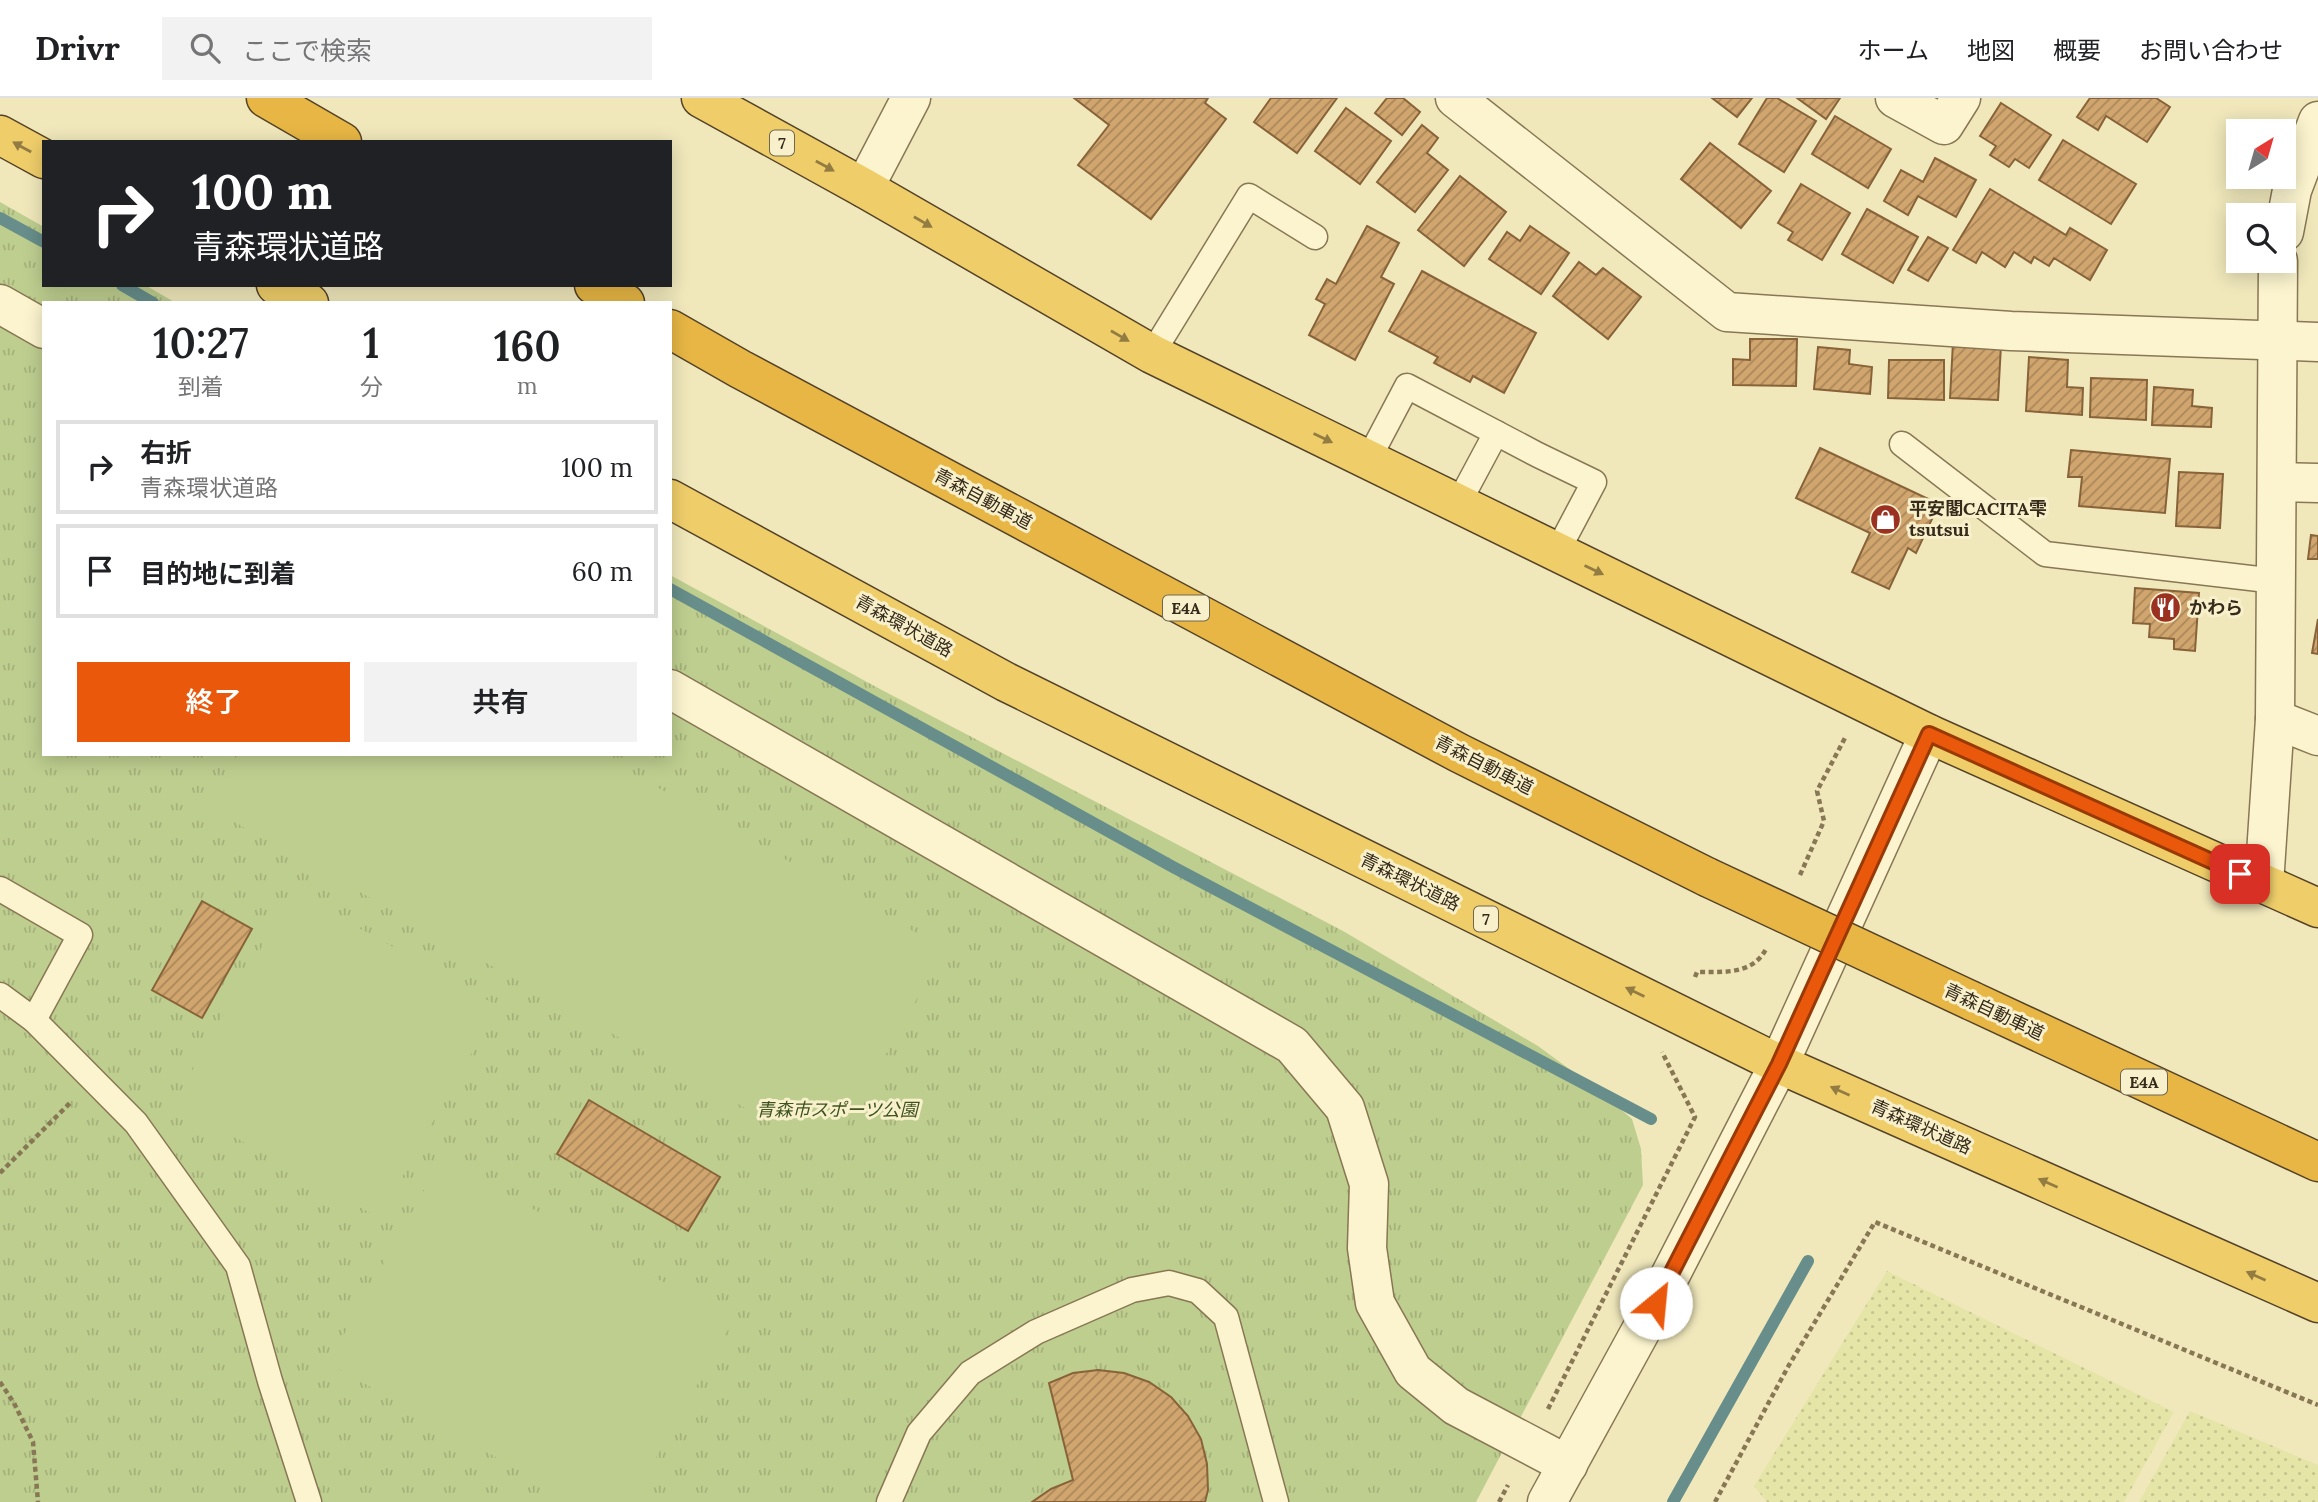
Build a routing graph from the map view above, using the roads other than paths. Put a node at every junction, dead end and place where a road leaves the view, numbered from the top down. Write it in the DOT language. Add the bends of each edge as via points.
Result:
graph roads {
  1 [pos="266,98"];
  2 [pos="701,98"];
  3 [pos="911,98"];
  4 [pos="1455,98"];
  5 [pos="1895,98"];
  6 [pos="1961,98"];
  7 [pos="2318,121"];
  8 [pos="0,135"];
  9 [pos="339,140"];
  10 [pos="42,158"];
  11 [pos="864,188"];
  12 [pos="2290,203"];
  13 [pos="1315,237"];
  14 [pos="2278,273"];
  15 [pos="280,287"];
  16 [pos="597,287"];
  17 [pos="305,301"];
  18 [pos="622,301"];
  19 [pos="0,304"];
  20 [pos="42,328"];
  21 [pos="672,330"];
  22 [pos="2276,340"];
  23 [pos="2318,342"];
  24 [pos="1152,354"];
  25 [pos="1496,433"];
  26 [pos="1902,444"];
  27 [pos="1368,460"];
  28 [pos="2278,482"];
  29 [pos="2318,483"];
  30 [pos="672,500"];
  31 [pos="1458,504"];
  32 [pos="1557,552"];
  33 [pos="2276,581"];
  34 [pos="672,690"];
  35 [pos="2275,719"];
  36 [pos="1929,734"];
  37 [pos="2318,736"];
  38 [pos="2264,884"];
  39 [pos="0,889"];
  40 [pos="2318,908"];
  41 [pos="0,995"];
  42 [pos="34,1020"];
  43 [pos="1779,1064"];
  44 [pos="2318,1162"];
  45 [pos="2318,1303"];
  46 [pos="1568,1465"];
  47 [pos="309,1502"];
  48 [pos="889,1502"];
  49 [pos="1276,1502"];
  50 [pos="1546,1502"];
  1 -- 9 [label="highway"];
  2 -- 11 [label="highway, 7, one-way"];
  3 -- 11 [label="street"];
  4 -- 22 [label="street" via="1727,312 2011,331"];
  5 -- 6 [label="street" via="1944,125"];
  7 -- 12 [label="street"];
  10 -- 8 [label="highway, one-way"];
  11 -- 24 [label="highway, 7, one-way"];
  13 -- 24 [label="lane" via="1250,196"];
  14 -- 22 [label="street"];
  15 -- 17 [label="highway"];
  16 -- 18 [label="highway"];
  19 -- 20 [label="street"];
  21 -- 44 [label="highway, 青森自動車道 / E4A, bridge" via="1435,740 1707,877"];
  22 -- 23 [label="street"];
  22 -- 28 [label="street"];
  24 -- 27 [label="highway, 7, one-way"];
  25 -- 27 [label="lane" via="1407,386"];
  25 -- 31 [label="lane"];
  25 -- 32 [label="lane" via="1594,482"];
  26 -- 33 [label="lane" via="2045,554"];
  27 -- 31 [label="highway, 7"];
  28 -- 29 [label="street"];
  28 -- 33 [label="street"];
  43 -- 30 [label="highway, 青森環状道路 / 7, one-way" via="1006,682"];
  31 -- 32 [label="highway, 7"];
  32 -- 36 [label="highway, 7, one-way"];
  33 -- 35 [label="street"];
  34 -- 46 [label="street" via="1292,1045 1345,1108 1369,1184 1367,1248 1375,1303 1413,1371 1456,1406"];
  35 -- 37 [label="street"];
  35 -- 38 [label="street"];
  36 -- 38 [label="highway, 7"];
  36 -- 43 [label="street"];
  38 -- 40 [label="highway, 7"];
  39 -- 42 [label="lane" via="80,935"];
  41 -- 42 [label="lane"];
  42 -- 47 [label="lane" via="136,1123 238,1266"];
  45 -- 43 [label="highway, 青森環状道路 / 7, one-way"];
  43 -- 46 [label="street"];
  46 -- 50 [label="street"];
  48 -- 49 [label="lane" via="919,1433 970,1373 1036,1332 1132,1290 1169,1283 1198,1291 1226,1317"];
}
